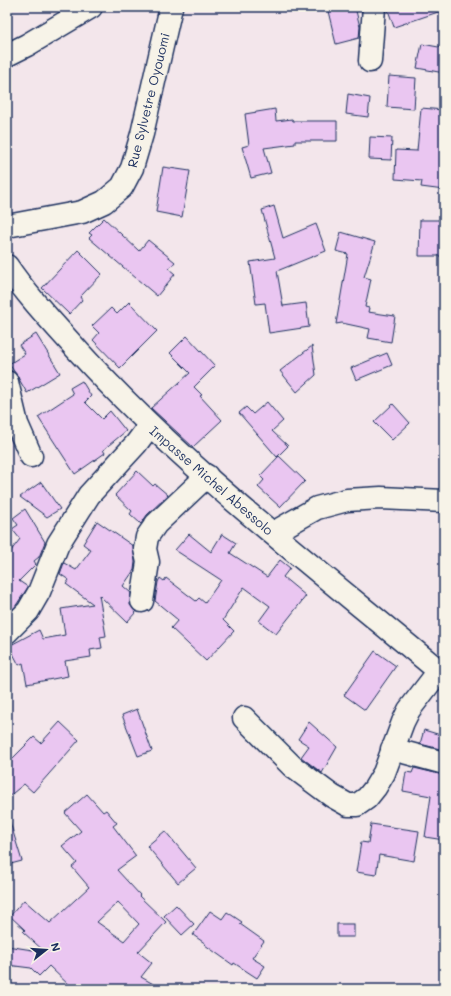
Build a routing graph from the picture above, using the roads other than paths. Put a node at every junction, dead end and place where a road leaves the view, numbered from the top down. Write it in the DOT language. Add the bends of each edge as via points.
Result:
graph roads {
  1 [pos="91,7"];
  2 [pos="171,7"];
  3 [pos="374,7"];
  4 [pos="7,55"];
  5 [pos="370,61"];
  6 [pos="7,226"];
  7 [pos="11,281"];
  8 [pos="7,382"];
  9 [pos="150,425"];
  10 [pos="31,456"];
  11 [pos="207,476"];
  12 [pos="444,501"];
  13 [pos="273,533"];
  14 [pos="142,601"];
  15 [pos="7,632"];
  16 [pos="244,718"];
  17 [pos="392,749"];
  18 [pos="444,763"];
  1 -- 4 [label="street"];
  2 -- 6 [label="street, Rue Sylvetre Oyouomi" via="138,148 132,168 122,187 104,202 82,212"];
  3 -- 5 [label="street"];
  7 -- 9 [label="street, Impasse Michel Abessolo"];
  8 -- 10 [label="street" via="17,424"];
  9 -- 11 [label="street, Impasse Michel Abessolo"];
  9 -- 15 [label="street" via="89,495 58,544 39,592 28,611"];
  11 -- 13 [label="street, Impasse Michel Abessolo"];
  11 -- 14 [label="street" via="156,524 147,537 145,548 148,562"];
  12 -- 13 [label="street" via="380,498 347,500 317,508"];
  13 -- 17 [label="street, Impasse Michel Abessolo" via="439,671 409,710"];
  16 -- 17 [label="street" via="293,767 348,805 357,804 367,798 375,788 392,755"];
  17 -- 18 [label="street"];
}
